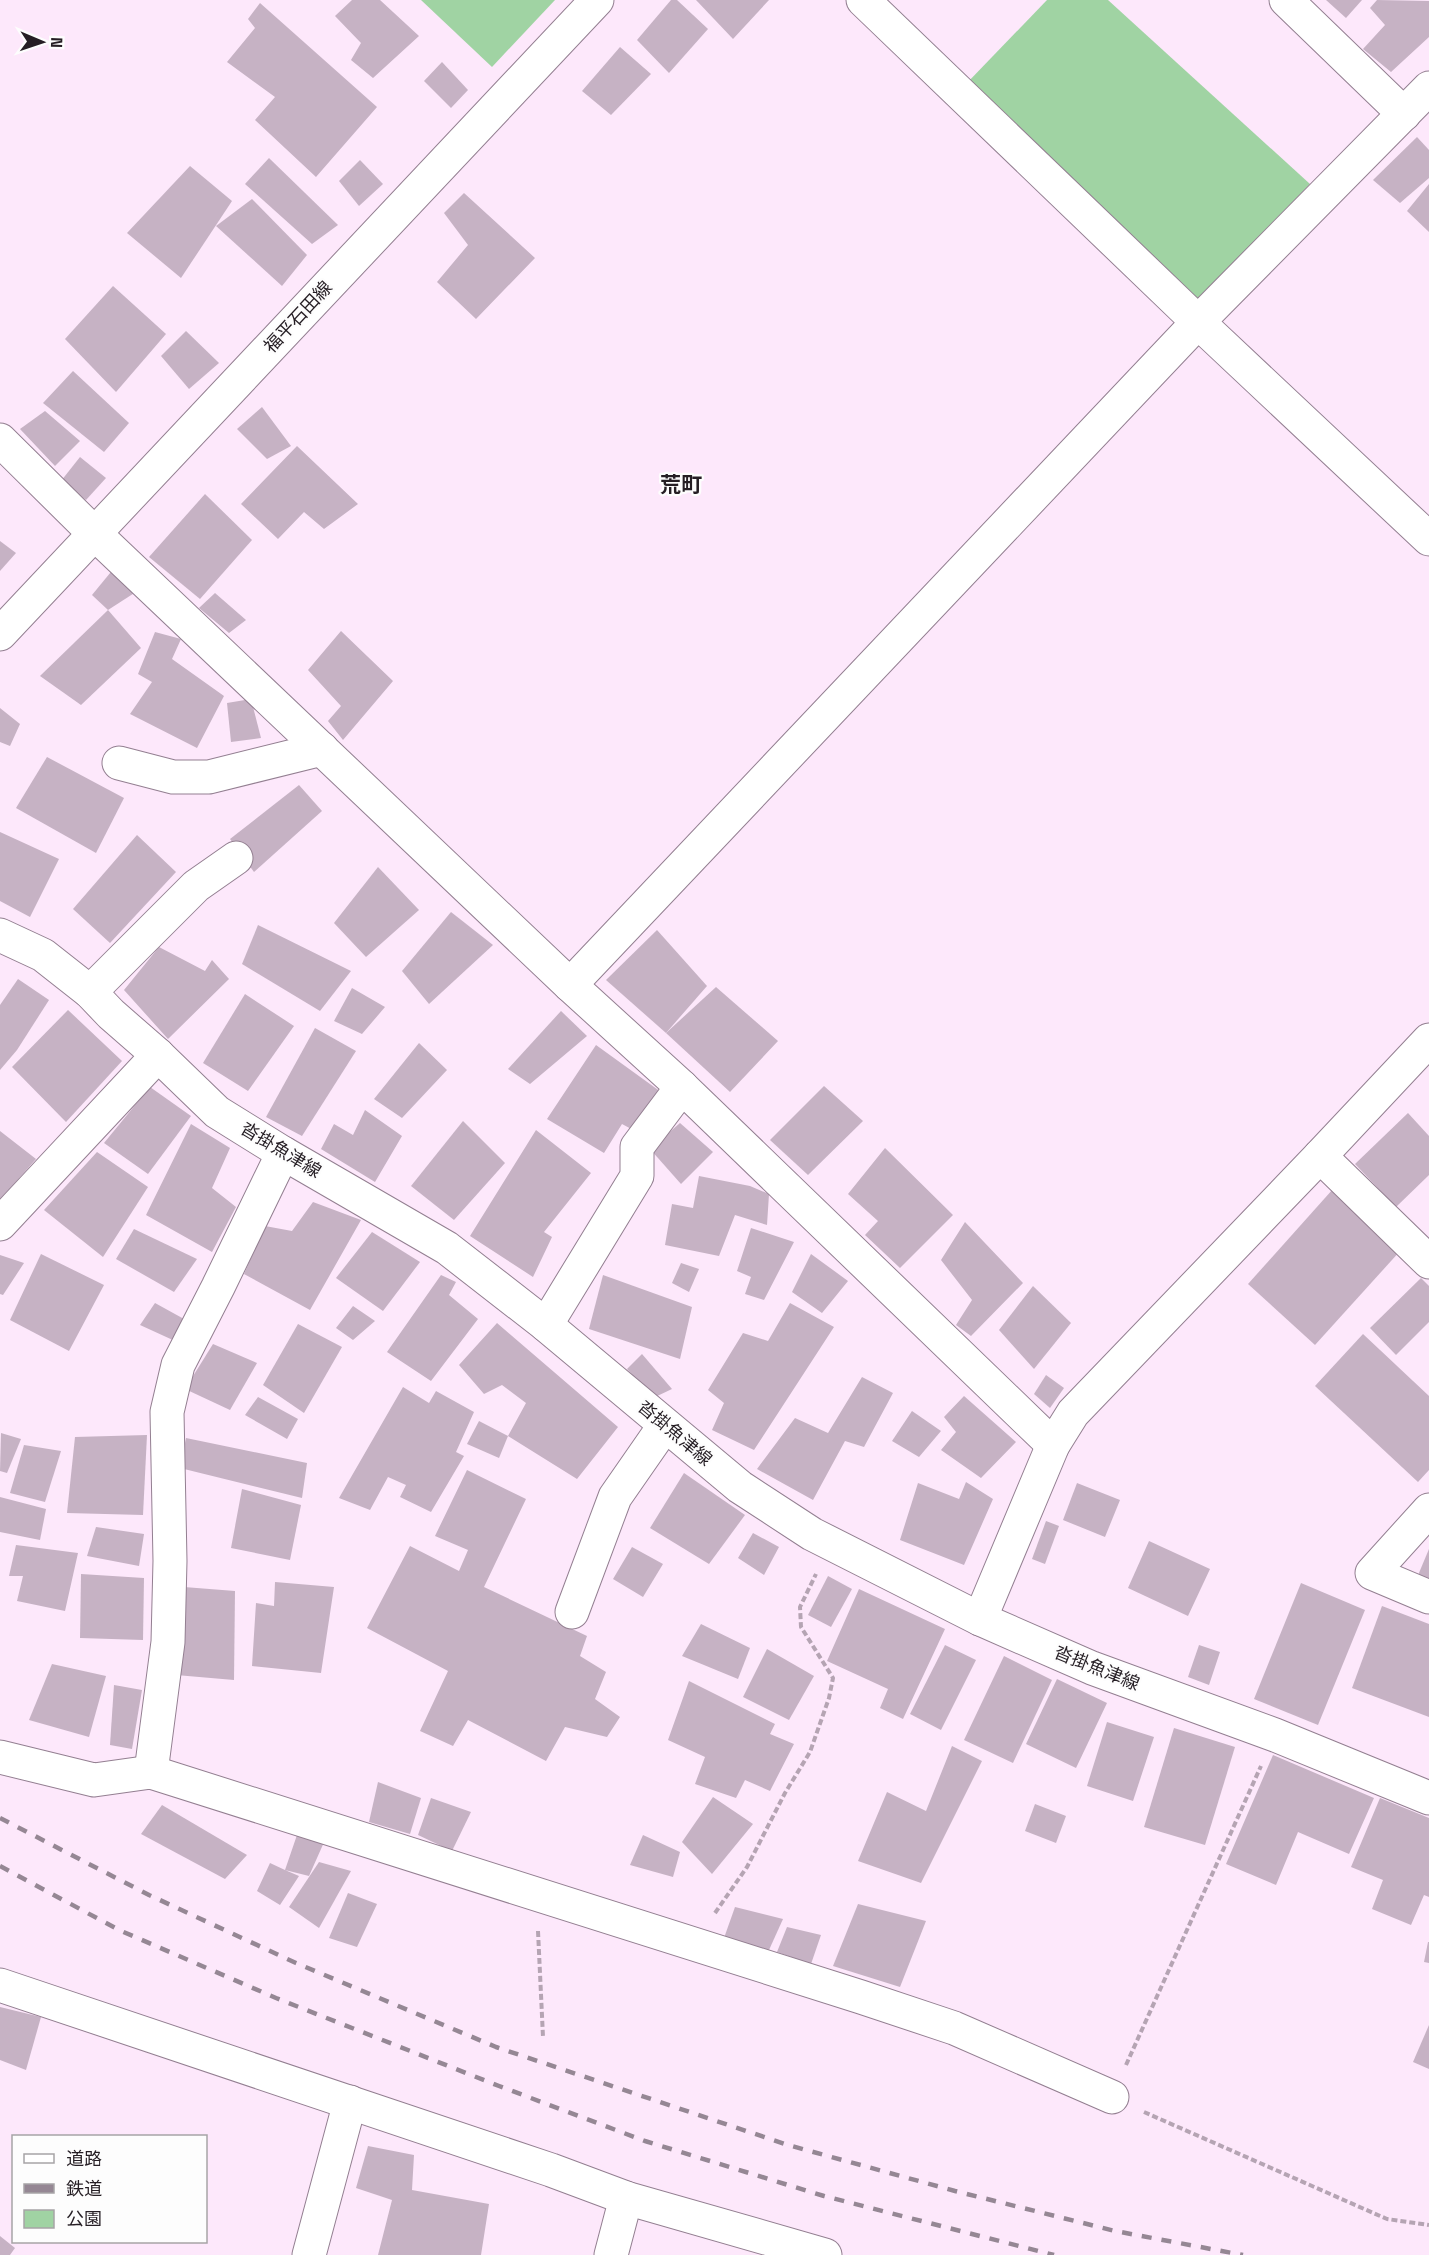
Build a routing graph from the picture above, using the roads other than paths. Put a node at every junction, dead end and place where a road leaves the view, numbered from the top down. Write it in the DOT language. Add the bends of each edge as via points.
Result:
graph roads {
  1 [pos="597,0"];
  2 [pos="863,0"];
  3 [pos="1286,0"];
  4 [pos="1420,102"];
  5 [pos="1198,322"];
  6 [pos="0,440"];
  7 [pos="94,533"];
  8 [pos="1429,539"];
  9 [pos="0,634"];
  10 [pos="322,749"];
  11 [pos="119,763"];
  12 [pos="236,858"];
  13 [pos="0,935"];
  14 [pos="570,986"];
  15 [pos="90,992"];
  16 [pos="1429,1040"];
  17 [pos="158,1055"];
  18 [pos="682,1087"];
  19 [pos="283,1153"];
  20 [pos="1320,1156"];
  21 [pos="0,1224"];
  22 [pos="1429,1262"];
  23 [pos="546,1325"];
  24 [pos="665,1425"];
  25 [pos="1053,1445"];
  26 [pos="1429,1510"];
  27 [pos="1429,1597"];
  28 [pos="572,1612"];
  29 [pos="980,1619"];
  30 [pos="0,1757"];
  31 [pos="151,1772"];
  32 [pos="1429,1797"];
  33 [pos="0,1985"];
  34 [pos="1112,2097"];
  35 [pos="350,2102"];
  36 [pos="626,2198"];
  37 [pos="309,2255"];
  38 [pos="611,2255"];
  39 [pos="825,2255"];
  1 -- 7 [label="street, 福平石田線"];
  2 -- 5 [label="street"];
  3 -- 4 [label="street"];
  4 -- 5 [label="street"];
  5 -- 8 [label="street"];
  5 -- 14 [label="street"];
  6 -- 7 [label="street"];
  7 -- 9 [label="street, 福平石田線"];
  7 -- 10 [label="street"];
  10 -- 11 [label="street" via="209,777 173,777"];
  10 -- 14 [label="street"];
  12 -- 15 [label="street" via="196,886"];
  13 -- 15 [label="street, 沓掛魚津線" via="43,955"];
  14 -- 18 [label="street"];
  15 -- 17 [label="street, 沓掛魚津線"];
  16 -- 20 [label="street"];
  17 -- 19 [label="street, 沓掛魚津線" via="217,1112"];
  17 -- 21 [label="street"];
  18 -- 23 [label="street" via="637,1147 637,1176"];
  18 -- 25 [label="street"];
  19 -- 23 [label="street, 沓掛魚津線" via="447,1248"];
  19 -- 31 [label="street" via="178,1365 168,1412 168,1642"];
  20 -- 22 [label="street"];
  20 -- 25 [label="street" via="1072,1413"];
  23 -- 24 [label="street, 沓掛魚津線"];
  24 -- 28 [label="street" via="615,1497"];
  24 -- 29 [label="street, 沓掛魚津線" via="740,1487 812,1534"];
  25 -- 29 [label="street"];
  26 -- 27 [label="street" via="1372,1574"];
  29 -- 32 [label="street, 沓掛魚津線" via="1092,1668"];
  30 -- 31 [label="street" via="94,1780"];
  31 -- 34 [label="street" via="954,2028"];
  33 -- 35 [label="street"];
  35 -- 36 [label="street"];
  35 -- 37 [label="street"];
  36 -- 38 [label="street"];
  36 -- 39 [label="street"];
}
